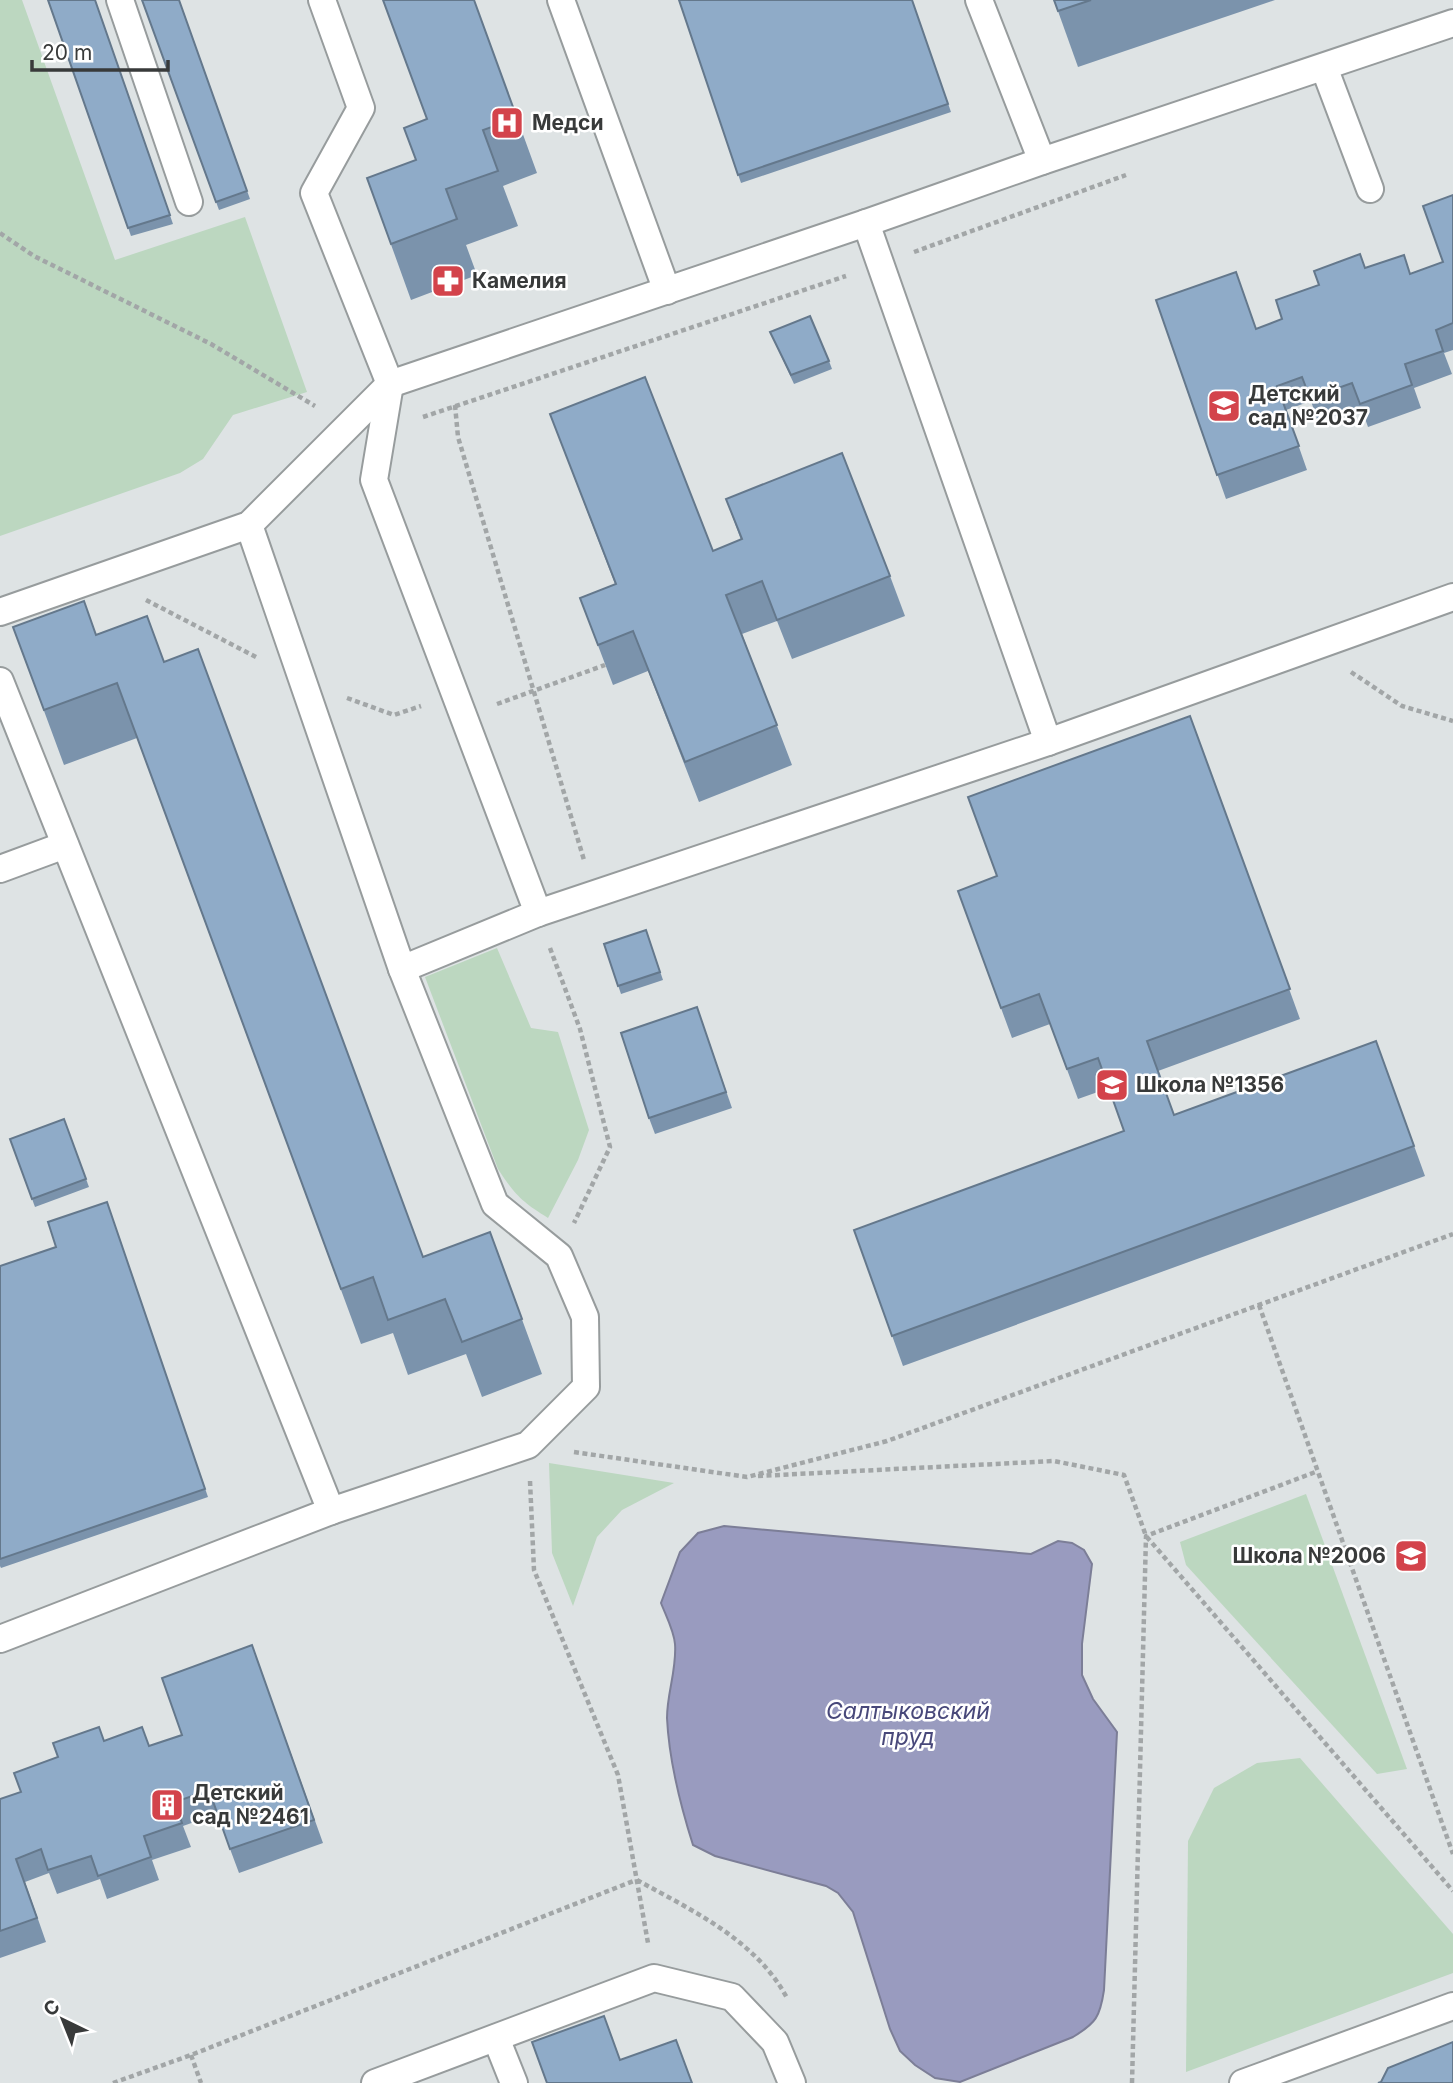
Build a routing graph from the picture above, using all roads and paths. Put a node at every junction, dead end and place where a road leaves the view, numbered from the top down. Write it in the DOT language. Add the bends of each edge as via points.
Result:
graph roads {
  1 [pos="120,0"];
  2 [pos="322,0"];
  3 [pos="561,0"];
  4 [pos="979,0"];
  5 [pos="1453,23"];
  6 [pos="1324,67"];
  7 [pos="1042,161"];
  8 [pos="1370,189"];
  9 [pos="190,202"];
  10 [pos="866,223"];
  11 [pos="0,233"];
  12 [pos="667,291"];
  13 [pos="452,363"];
  14 [pos="390,384"];
  15 [pos="348,425"];
  16 [pos="250,525"];
  17 [pos="1453,597"];
  18 [pos="0,612"];
  19 [pos="605,665"];
  20 [pos="1361,678"];
  21 [pos="0,681"];
  22 [pos="533,690"];
  23 [pos="463,717"];
  24 [pos="1453,721"];
  25 [pos="1048,742"];
  26 [pos="65,845"];
  27 [pos="0,869"];
  28 [pos="594,895"];
  29 [pos="538,913"];
  30 [pos="402,969"];
  31 [pos="1453,1234"];
  32 [pos="559,1256"];
  33 [pos="1259,1305"];
  34 [pos="528,1445"];
  35 [pos="1318,1471"];
  36 [pos="747,1477"];
  37 [pos="331,1511"];
  38 [pos="1146,1536"];
  39 [pos="0,1639"];
  40 [pos="1453,1854"];
  41 [pos="636,1880"];
  42 [pos="1453,1891"];
  43 [pos="654,1978"];
  44 [pos="1453,2006"];
  45 [pos="496,2038"];
  46 [pos="191,2055"];
  47 [pos="113,2083"];
  48 [pos="201,2083"];
  49 [pos="375,2083"];
  50 [pos="514,2083"];
  51 [pos="792,2083"];
  52 [pos="1132,2083"];
  53 [pos="1243,2083"];
  1 -- 9 [label="lane"];
  2 -- 14 [label="lane" via="361,108 314,193"];
  3 -- 12 [label="lane"];
  4 -- 7 [label="lane"];
  5 -- 6 [label="lane"];
  6 -- 7 [label="lane"];
  6 -- 8 [label="lane"];
  7 -- 10 [label="lane"];
  10 -- 12 [label="lane"];
  10 -- 25 [label="lane"];
  11 -- 15 [label="path" via="34,256 211,344"];
  12 -- 13 [label="lane"];
  13 -- 14 [label="lane"];
  13 -- 22 [label="path" via="458,438"];
  14 -- 15 [label="lane"];
  14 -- 23 [label="lane" via="374,480"];
  15 -- 16 [label="lane"];
  16 -- 18 [label="lane"];
  16 -- 30 [label="lane"];
  17 -- 25 [label="lane"];
  19 -- 22 [label="path"];
  20 -- 24 [label="path" via="1402,706"];
  21 -- 26 [label="lane"];
  22 -- 23 [label="path"];
  22 -- 28 [label="path"];
  23 -- 29 [label="lane"];
  25 -- 28 [label="lane"];
  26 -- 27 [label="lane"];
  26 -- 37 [label="lane"];
  28 -- 29 [label="lane"];
  29 -- 30 [label="lane"];
  29 -- 32 [label="path" via="580,1029 610,1147"];
  30 -- 32 [label="lane" via="495,1204"];
  31 -- 33 [label="path"];
  32 -- 34 [label="lane" via="585,1317 586,1387"];
  33 -- 35 [label="path"];
  33 -- 36 [label="path" via="887,1441"];
  34 -- 36 [label="path"];
  34 -- 37 [label="lane"];
  34 -- 41 [label="path" via="534,1570 618,1775"];
  35 -- 38 [label="path"];
  35 -- 40 [label="path"];
  36 -- 38 [label="path" via="1054,1461 1124,1475"];
  37 -- 39 [label="lane"];
  38 -- 42 [label="path"];
  38 -- 52 [label="path"];
  41 -- 43 [label="path"];
  41 -- 46 [label="path"];
  43 -- 45 [label="lane"];
  43 -- 51 [label="lane" via="732,1997 775,2042"];
  44 -- 53 [label="lane"];
  45 -- 49 [label="lane"];
  45 -- 50 [label="lane"];
  46 -- 47 [label="path"];
  46 -- 48 [label="path"];
}
